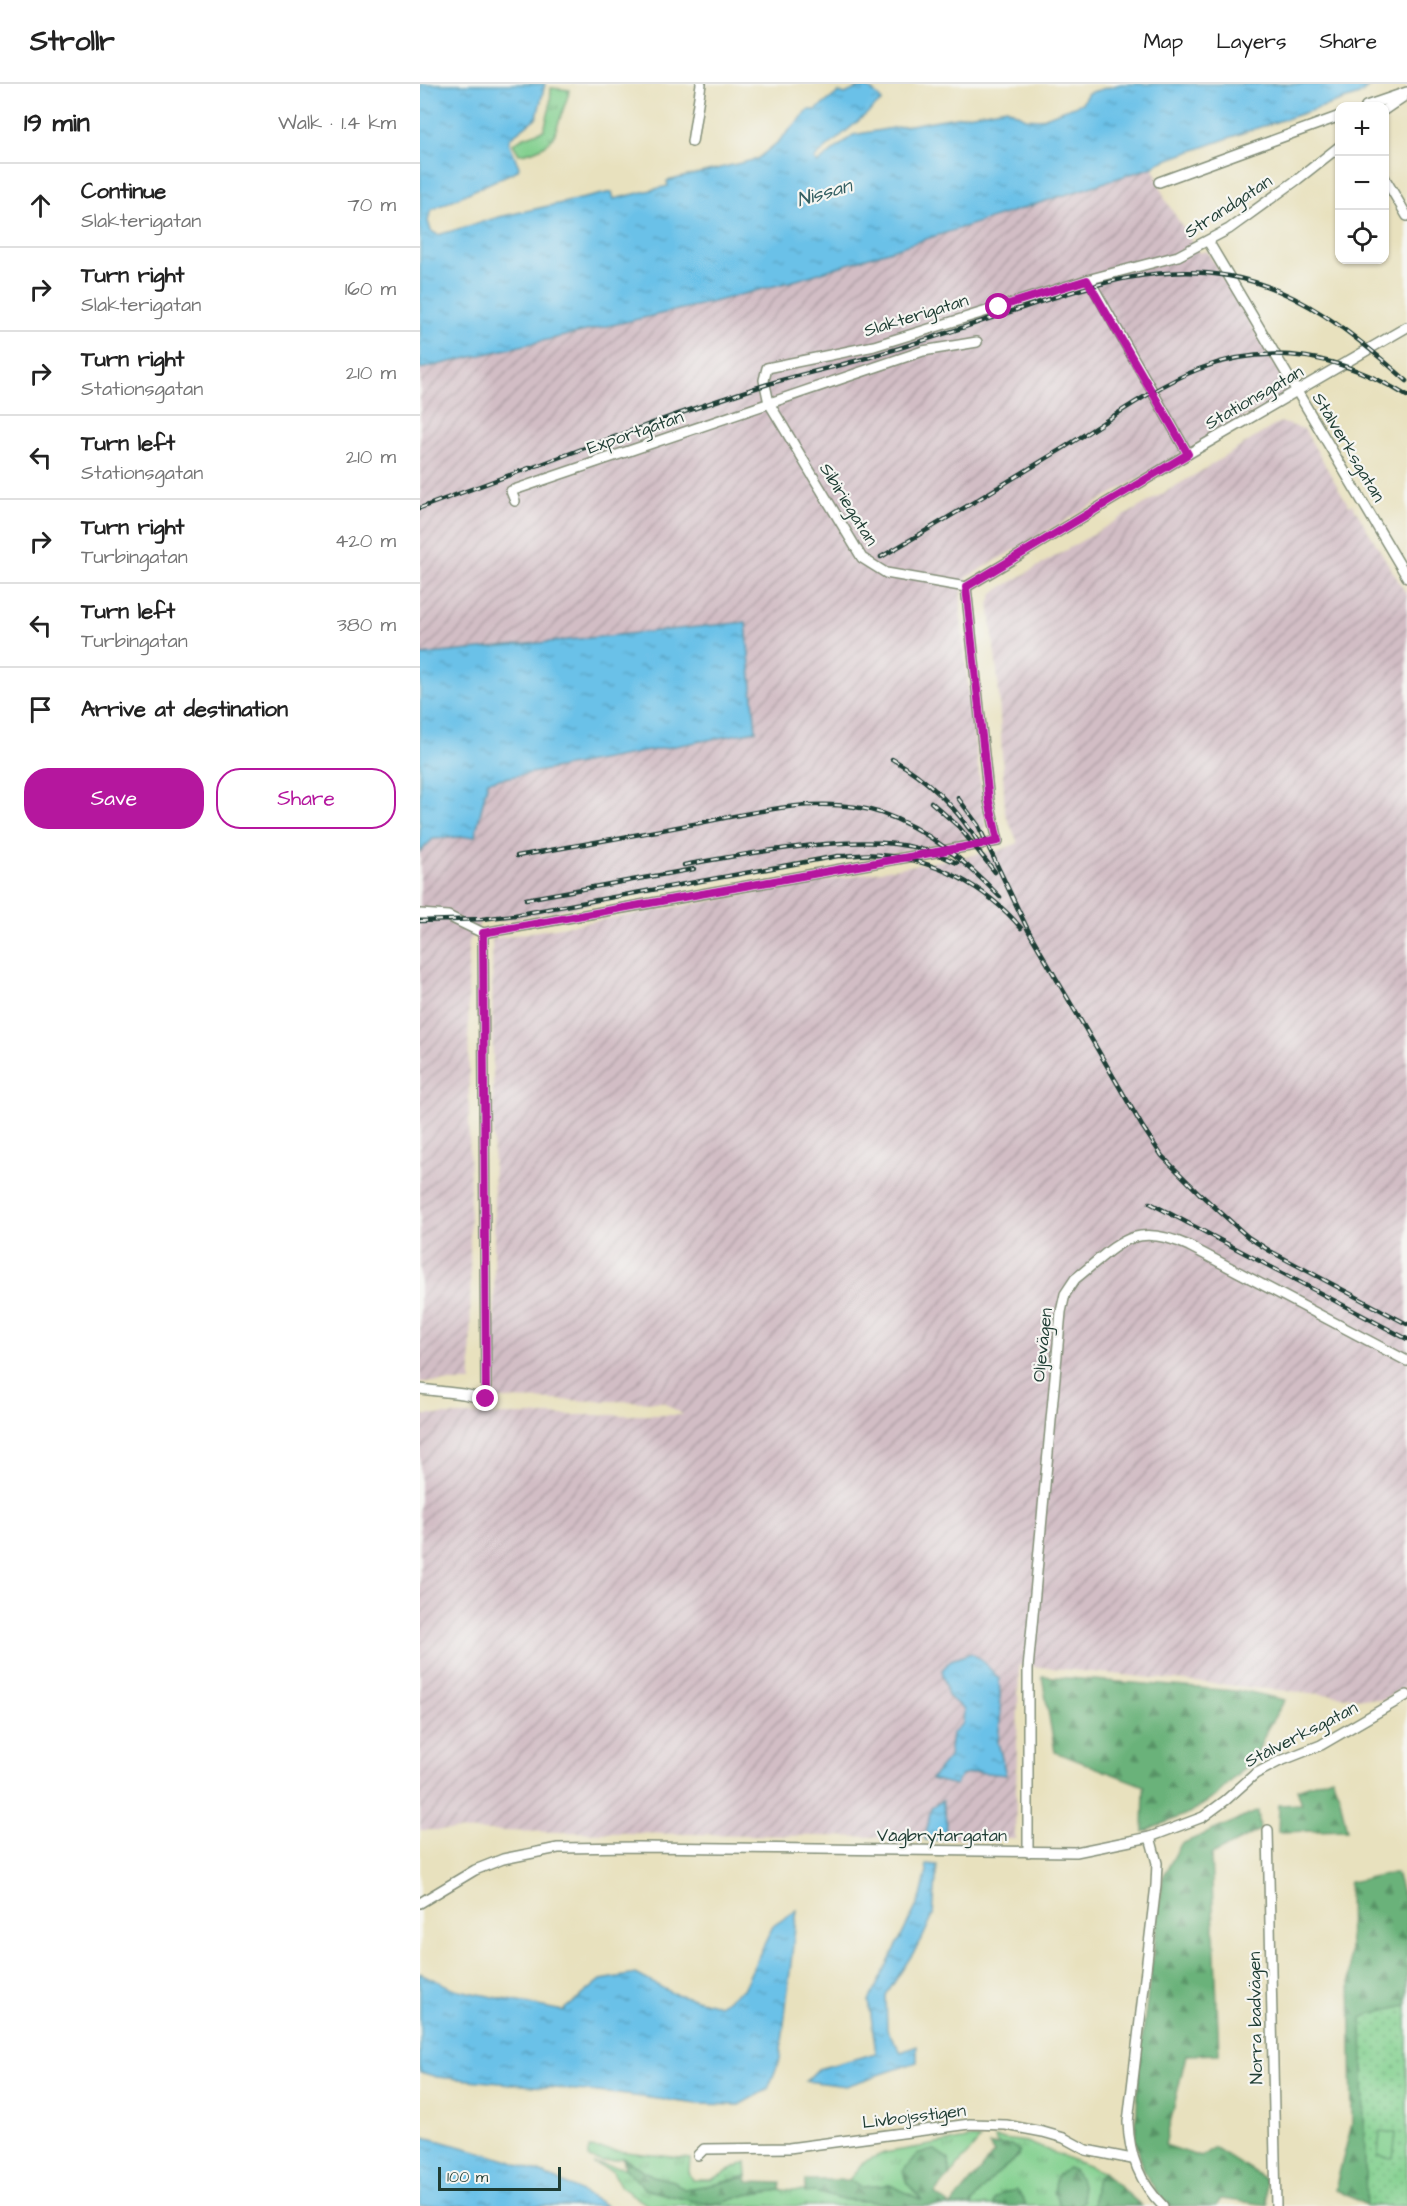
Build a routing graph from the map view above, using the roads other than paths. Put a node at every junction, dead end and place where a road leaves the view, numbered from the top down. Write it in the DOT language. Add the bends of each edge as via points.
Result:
graph roads {
  1 [pos="702,84"];
  2 [pos="1407,93"];
  3 [pos="1379,102"];
  4 [pos="1389,106"];
  5 [pos="1335,118"];
  6 [pos="692,142"];
  7 [pos="1335,150"];
  8 [pos="1159,182"];
  9 [pos="1389,185"];
  10 [pos="1407,216"];
  11 [pos="1208,241"];
  12 [pos="1087,280"];
  13 [pos="1407,327"];
  14 [pos="977,342"];
  15 [pos="767,369"];
  16 [pos="1297,391"];
  17 [pos="769,404"];
  18 [pos="1188,454"];
  19 [pos="511,491"];
  20 [pos="501,493"];
  21 [pos="515,501"];
  22 [pos="1407,577"];
  23 [pos="966,587"];
  24 [pos="420,914"];
  25 [pos="483,933"];
  26 [pos="1407,1361"];
  27 [pos="420,1389"];
  28 [pos="1407,1695"];
  29 [pos="1268,1830"];
  30 [pos="1150,1838"];
  31 [pos="1028,1852"];
  32 [pos="420,1903"];
  33 [pos="698,2155"];
  34 [pos="1132,2159"];
  35 [pos="1163,2206"];
  36 [pos="1276,2206"];
  1 -- 6 [label="street"];
  2 -- 3 [label="street"];
  2 -- 4 [label="street"];
  5 -- 8 [label="street"];
  7 -- 11 [label="street, Strandgatan"];
  9 -- 10 [label="street"];
  11 -- 12 [label="street, Strandgatan" via="1178,256"];
  11 -- 16 [label="street, Stålverksgatan"];
  12 -- 15 [label="street, Slakterigatan" via="874,346"];
  12 -- 18 [label="street"];
  13 -- 16 [label="street, Stationsgatan"];
  14 -- 17 [label="street, Exportgatan" via="922,351"];
  15 -- 17 [label="street, Sibiriegatan" via="764,380"];
  16 -- 18 [label="street, Stationsgatan"];
  16 -- 22 [label="street, Stålverksgatan"];
  17 -- 19 [label="street, Exportgatan"];
  17 -- 23 [label="street, Sibiriegatan" via="862,558 886,573"];
  18 -- 23 [label="street, Stationsgatan"];
  19 -- 20 [label="street, Exportgatan"];
  19 -- 21 [label="street"];
  23 -- 25 [label="street" via="989,801 998,841"];
  24 -- 25 [label="street" via="448,916"];
  25 -- 27 [label="street" via="486,1399"];
  26 -- 31 [label="street, Oljevägen" via="1177,1240 1149,1234 1129,1238 1075,1279 1065,1294 1061,1312 1028,1669"];
  28 -- 30 [label="street, Stålverksgatan" via="1321,1745 1255,1774 1203,1817"];
  29 -- 36 [label="street, Norra badvägen"];
  30 -- 31 [label="street, Vågbrytargatan" via="1076,1852"];
  30 -- 34 [label="street" via="1157,1872 1129,2107"];
  31 -- 32 [label="street, Vågbrytargatan" via="558,1848 503,1859"];
  33 -- 34 [label="street, Livbojsstigen" via="704,2149 789,2148 990,2124 1043,2132 1086,2150"];
  34 -- 35 [label="street" via="1141,2179"];
}
